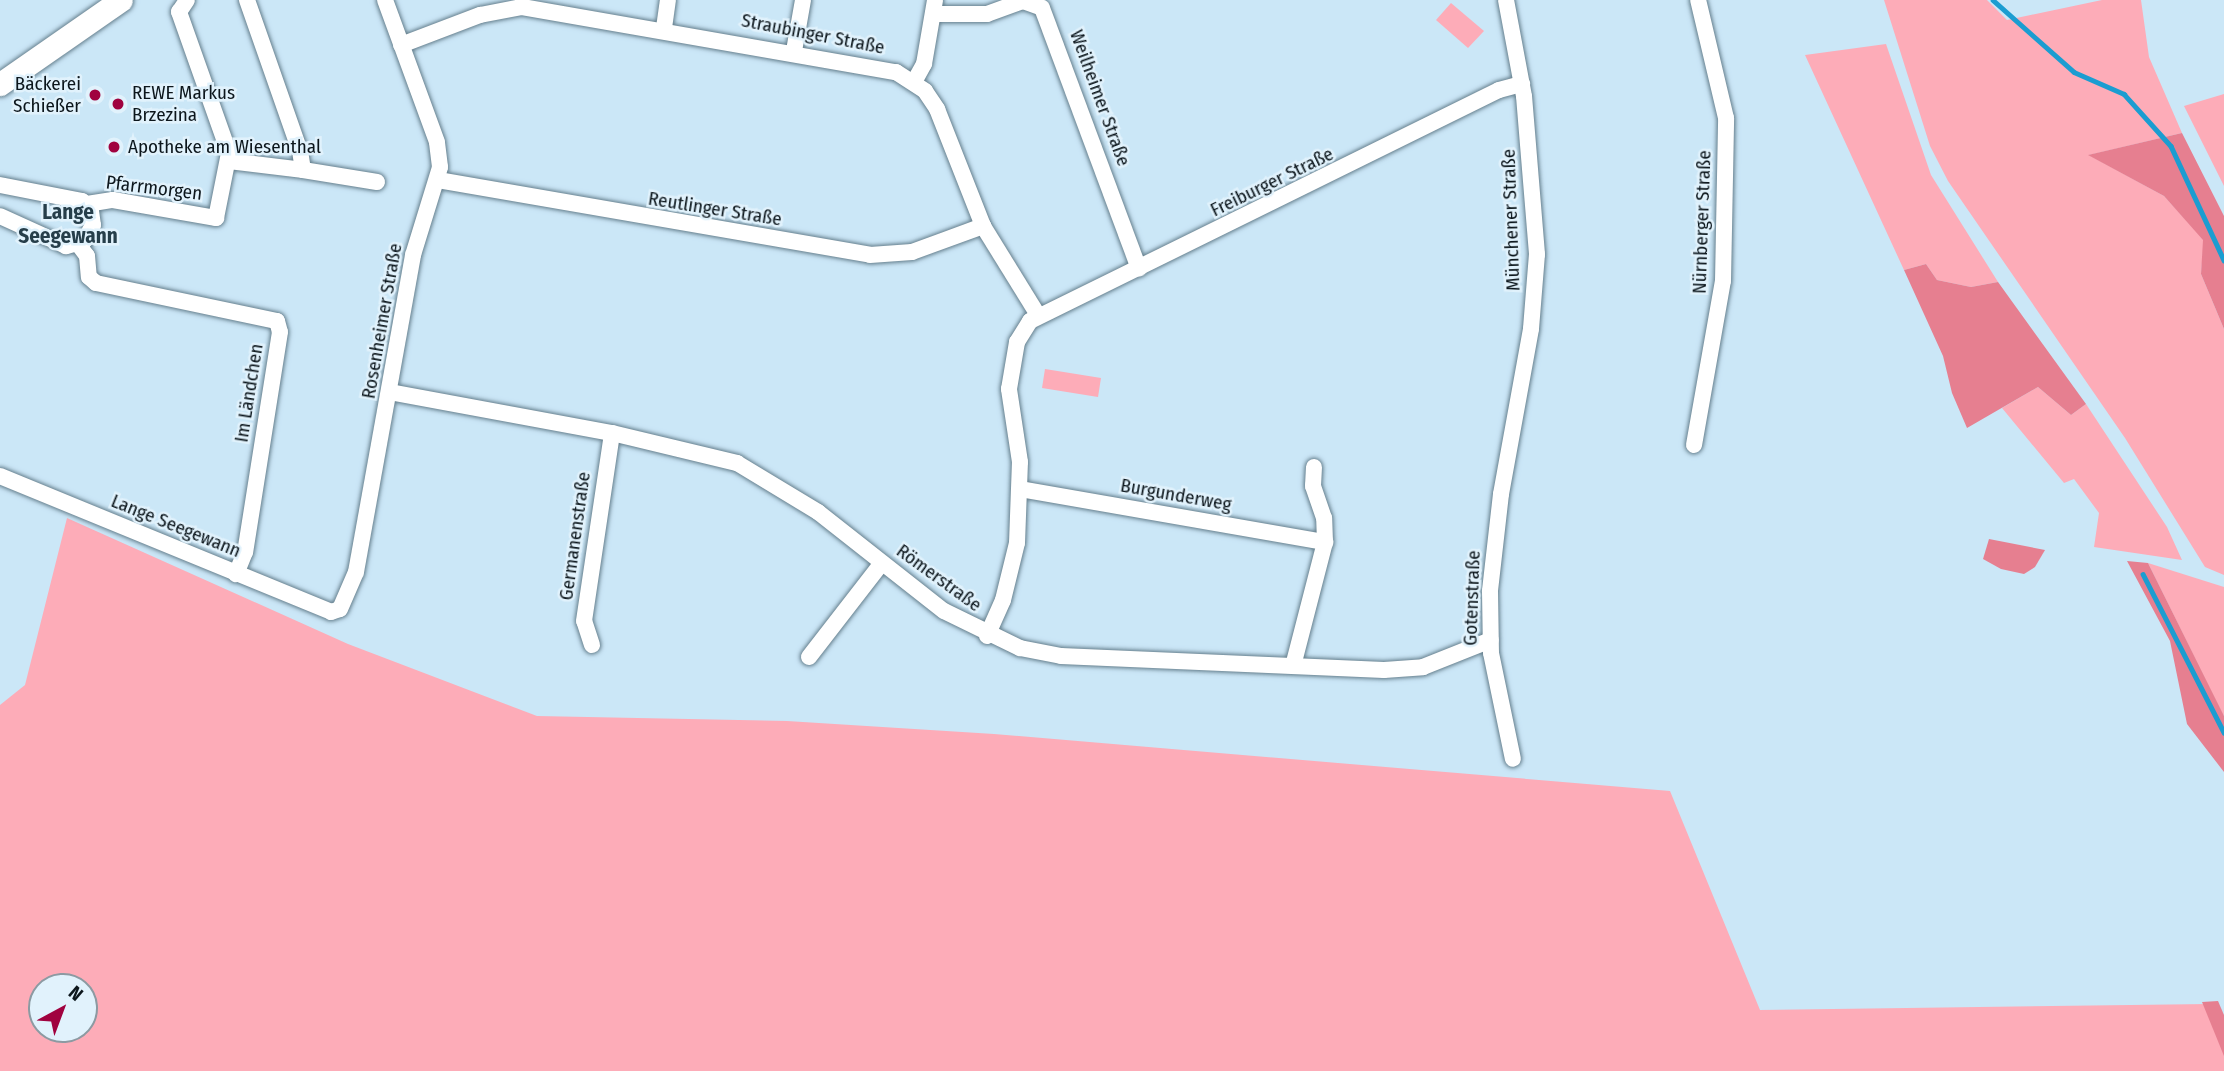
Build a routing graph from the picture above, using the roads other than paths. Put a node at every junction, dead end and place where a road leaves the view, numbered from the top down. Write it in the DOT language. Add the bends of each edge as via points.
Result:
graph roads {
  1 [pos="121,0"];
  2 [pos="187,0"];
  3 [pos="247,0"];
  4 [pos="385,0"];
  5 [pos="668,0"];
  6 [pos="803,0"];
  7 [pos="1506,0"];
  8 [pos="1698,0"];
  9 [pos="522,4"];
  10 [pos="934,7"];
  11 [pos="664,28"];
  12 [pos="401,45"];
  13 [pos="794,51"];
  14 [pos="914,82"];
  15 [pos="0,83"];
  16 [pos="1522,84"];
  17 [pos="229,161"];
  18 [pos="303,170"];
  19 [pos="438,180"];
  20 [pos="377,182"];
  21 [pos="0,185"];
  22 [pos="87,204"];
  23 [pos="0,216"];
  24 [pos="983,226"];
  25 [pos="78,244"];
  26 [pos="1139,269"];
  27 [pos="1038,315"];
  28 [pos="390,392"];
  29 [pos="612,433"];
  30 [pos="1512,439"];
  31 [pos="1693,446"];
  32 [pos="1314,467"];
  33 [pos="0,476"];
  34 [pos="1020,489"];
  35 [pos="1325,542"];
  36 [pos="882,563"];
  37 [pos="236,574"];
  38 [pos="337,612"];
  39 [pos="987,636"];
  40 [pos="1490,640"];
  41 [pos="592,645"];
  42 [pos="810,657"];
  43 [pos="1293,666"];
  44 [pos="1513,759"];
  1 -- 15 [label="main road"];
  2 -- 17 [label="street" via="179,12"];
  3 -- 18 [label="street"];
  4 -- 12 [label="street, Rosenheimer Straße"];
  5 -- 11 [label="street"];
  6 -- 13 [label="street"];
  7 -- 16 [label="street, Münchener Straße"];
  8 -- 31 [label="street, Nürnberger Straße" via="1726,118 1723,281"];
  9 -- 11 [label="street, Straubinger Straße"];
  9 -- 12 [label="street, Straubinger Straße"];
  10 -- 14 [label="street" via="925,64"];
  10 -- 26 [label="street, Weilheimer Straße" via="987,14 1023,1 1042,8"];
  11 -- 13 [label="street, Straubinger Straße"];
  12 -- 19 [label="street, Rosenheimer Straße" via="437,142"];
  13 -- 14 [label="street, Straubinger Straße" via="876,65"];
  14 -- 24 [label="street, Straubinger Straße" via="937,109"];
  16 -- 26 [label="street, Freiburger Straße" via="1499,90"];
  16 -- 30 [label="street, Münchener Straße" via="1536,254 1531,329"];
  17 -- 18 [label="street"];
  17 -- 22 [label="street, Pfarrmorgen" via="216,218 113,200"];
  18 -- 20 [label="street"];
  19 -- 24 [label="street, Reutlinger Straße" via="870,255 912,252"];
  19 -- 28 [label="street, Rosenheimer Straße" via="413,255"];
  21 -- 22 [label="street, Pfarrmorgen"];
  22 -- 25 [label="street, Pfarrmorgen" via="93,225"];
  23 -- 25 [label="street" via="61,245"];
  24 -- 27 [label="street, Straubinger Straße"];
  25 -- 37 [label="street, Im Ländchen" via="87,256 89,277 96,283 277,321 280,332 245,552"];
  26 -- 27 [label="street, Freiburger Straße"];
  27 -- 34 [label="street" via="1017,342 1009,389"];
  28 -- 29 [label="street, Römerstraße"];
  28 -- 38 [label="street, Rosenheimer Straße" via="353,583"];
  29 -- 36 [label="street, Römerstraße" via="714,454 759,473"];
  29 -- 41 [label="street, Germanenstraße" via="584,621"];
  30 -- 40 [label="street, Gotenstraße" via="1496,529"];
  32 -- 35 [label="street" via="1313,486 1324,518"];
  33 -- 37 [label="street, Lange Seegewann"];
  34 -- 35 [label="street, Burgunderweg"];
  34 -- 39 [label="street" via="1017,543 1003,600"];
  35 -- 43 [label="street"];
  36 -- 39 [label="street, Römerstraße" via="944,611"];
  36 -- 42 [label="street"];
  37 -- 38 [label="street, Lange Seegewann"];
  39 -- 43 [label="street, Römerstraße" via="1061,656"];
  40 -- 43 [label="street, Römerstraße" via="1423,667"];
  40 -- 44 [label="street, Gotenstraße"];
}
